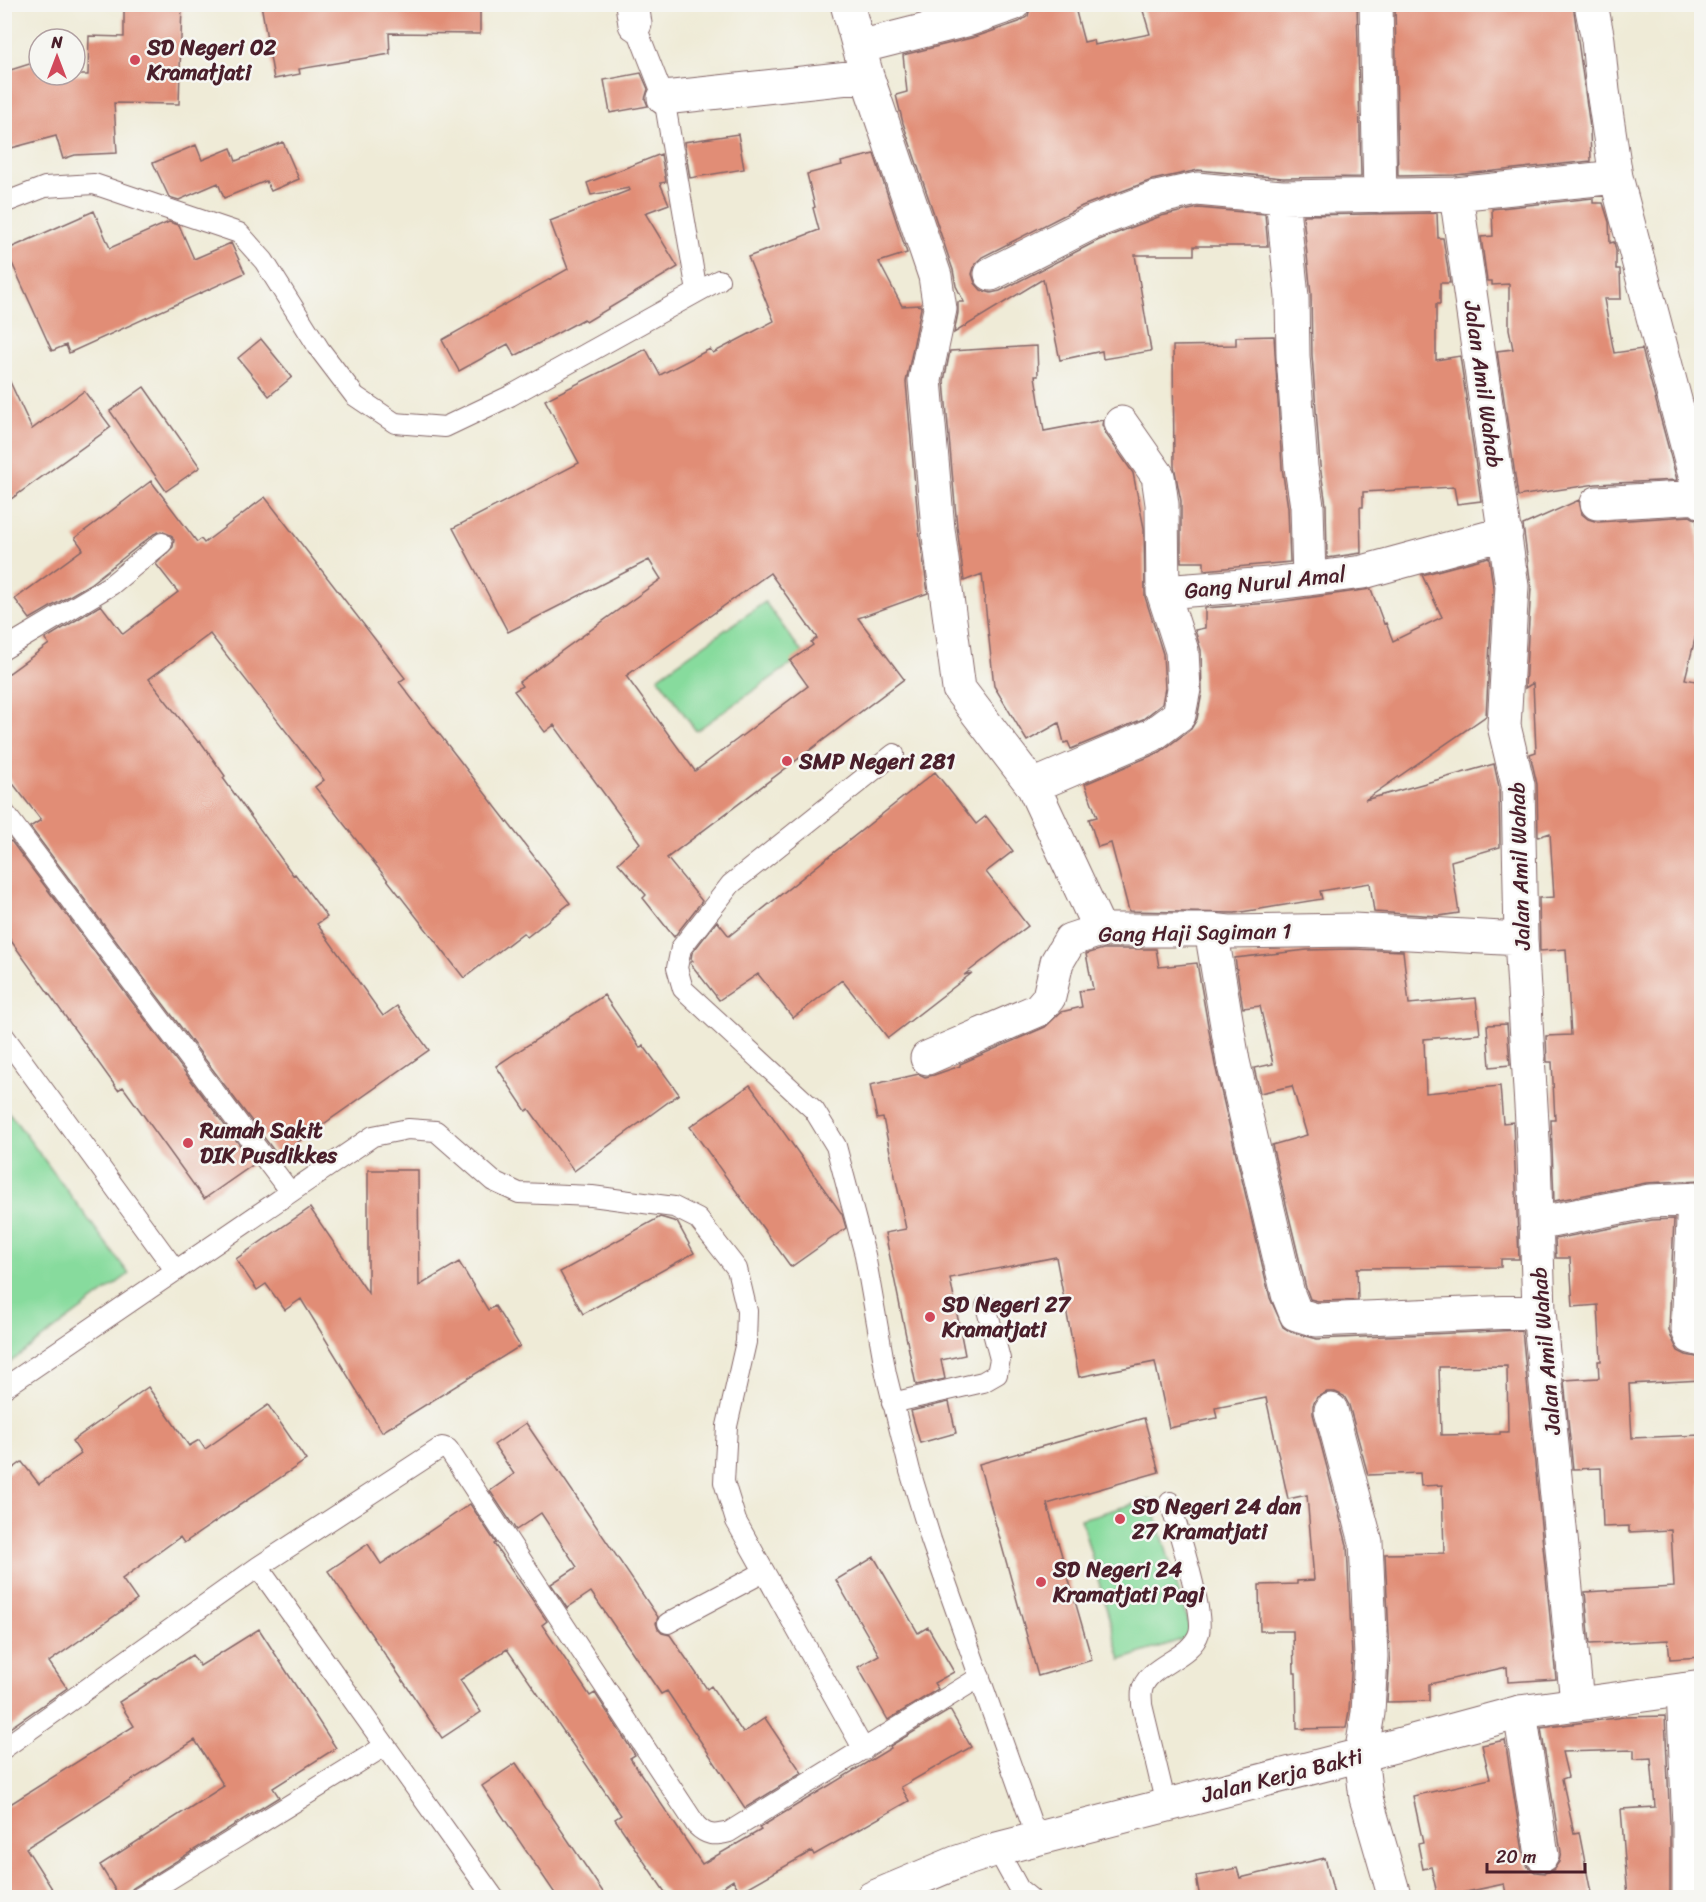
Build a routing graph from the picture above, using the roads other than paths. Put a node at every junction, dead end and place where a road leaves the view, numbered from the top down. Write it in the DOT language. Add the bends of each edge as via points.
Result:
graph roads {
  1 [pos="847,4"];
  2 [pos="1013,4"];
  3 [pos="1376,4"];
  4 [pos="1591,4"];
  5 [pos="634,14"];
  6 [pos="863,62"];
  7 [pos="664,98"];
  8 [pos="1616,177"];
  9 [pos="1456,194"];
  10 [pos="1380,196"];
  11 [pos="1282,197"];
  12 [pos="4,203"];
  13 [pos="991,274"];
  14 [pos="719,280"];
  15 [pos="697,292"];
  16 [pos="1121,423"];
  17 [pos="1701,500"];
  18 [pos="1597,503"];
  19 [pos="1506,533"];
  20 [pos="162,543"];
  21 [pos="1309,579"];
  22 [pos="1163,592"];
  23 [pos="4,649"];
  24 [pos="894,754"];
  25 [pos="1033,786"];
  26 [pos="4,812"];
  27 [pos="1100,930"];
  28 [pos="1211,930"];
  29 [pos="1521,939"];
  30 [pos="4,1036"];
  31 [pos="927,1058"];
  32 [pos="291,1192"];
  33 [pos="1698,1199"];
  34 [pos="1536,1224"];
  35 [pos="176,1271"];
  36 [pos="986,1306"];
  37 [pos="1539,1311"];
  38 [pos="1701,1340"];
  39 [pos="4,1388"];
  40 [pos="892,1403"];
  41 [pos="1331,1410"];
  42 [pos="1170,1502"];
  43 [pos="258,1567"];
  44 [pos="764,1572"];
  45 [pos="668,1623"];
  46 [pos="980,1677"];
  47 [pos="1692,1689"];
  48 [pos="1577,1703"];
  49 [pos="1520,1712"];
  50 [pos="386,1746"];
  51 [pos="4,1748"];
  52 [pos="864,1750"];
  53 [pos="1361,1755"];
  54 [pos="1695,1791"];
  55 [pos="1166,1805"];
  56 [pos="1037,1839"];
  57 [pos="997,1849"];
  58 [pos="1542,1855"];
  59 [pos="139,1898"];
  60 [pos="494,1898"];
  61 [pos="872,1898"];
  62 [pos="1030,1898"];
  63 [pos="1395,1898"];
  64 [pos="1689,1898"];
  1 -- 6 [label="street"];
  2 -- 6 [label="street"];
  3 -- 10 [label="street"];
  4 -- 8 [label="street"];
  5 -- 7 [label="lane"];
  6 -- 7 [label="street"];
  6 -- 25 [label="street" via="937,287 940,309 925,380 938,529 960,689"];
  7 -- 15 [label="lane"];
  8 -- 9 [label="street"];
  8 -- 17 [label="street"];
  9 -- 10 [label="street"];
  9 -- 19 [label="street, Jalan Amil Wahab"];
  10 -- 11 [label="street"];
  11 -- 13 [label="street" via="1197,189 1156,198 1091,223"];
  11 -- 21 [label="street" via="1301,467 1308,506"];
  12 -- 15 [label="lane" via="45,187 94,184 239,233 264,261 320,350 355,396 395,423 445,427 510,396"];
  14 -- 15 [label="lane"];
  16 -- 22 [label="street" via="1158,476"];
  17 -- 18 [label="street"];
  19 -- 21 [label="street, Gang Nurul Amal" via="1362,572"];
  19 -- 29 [label="street, Jalan Amil Wahab" via="1512,586 1504,726 1518,785"];
  20 -- 23 [label="lane" via="111,585"];
  21 -- 22 [label="street, Gang Nurul Amal"];
  22 -- 25 [label="street, Gang Nurul Amal" via="1182,651 1184,689 1179,715 1152,735"];
  24 -- 40 [label="lane" via="731,884 681,948 677,968 683,989 814,1110 836,1146 865,1255"];
  25 -- 27 [label="street"];
  26 -- 32 [label="lane"];
  27 -- 28 [label="street, Gang Haji Sagiman 1"];
  27 -- 31 [label="street, Gang Haji Sagiman 1" via="1070,940 1057,962 1049,997 1038,1010"];
  28 -- 29 [label="street, Gang Haji Sagiman 1" via="1365,931"];
  28 -- 37 [label="street" via="1233,1061 1296,1314 1316,1320"];
  29 -- 34 [label="street, Jalan Amil Wahab"];
  30 -- 35 [label="lane"];
  32 -- 35 [label="lane"];
  32 -- 44 [label="lane" via="373,1136 408,1129 436,1131 493,1181 519,1193 592,1196 674,1207 698,1219 737,1269 747,1311 746,1342 727,1426 724,1482 736,1521"];
  33 -- 34 [label="street" via="1650,1201"];
  33 -- 38 [label="street" via="1688,1330 1691,1338"];
  34 -- 37 [label="street, Jalan Amil Wahab"];
  35 -- 39 [label="lane"];
  36 -- 40 [label="lane" via="1000,1359 997,1374 983,1382"];
  37 -- 48 [label="street, Jalan Amil Wahab"];
  40 -- 46 [label="lane" via="932,1540"];
  41 -- 53 [label="street" via="1366,1542 1371,1656"];
  42 -- 55 [label="lane" via="1200,1610 1199,1632 1190,1647 1148,1678 1142,1689 1142,1705"];
  43 -- 50 [label="lane"];
  43 -- 51 [label="lane"];
  43 -- 52 [label="lane" via="445,1447 705,1835 729,1832"];
  44 -- 45 [label="lane"];
  44 -- 52 [label="lane"];
  46 -- 52 [label="lane"];
  46 -- 56 [label="lane"];
  47 -- 48 [label="street, Jalan Kerja Bakti"];
  47 -- 54 [label="street"];
  48 -- 49 [label="street, Jalan Kerja Bakti"];
  49 -- 53 [label="street, Jalan Kerja Bakti"];
  49 -- 58 [label="street"];
  50 -- 59 [label="lane"];
  50 -- 60 [label="lane"];
  53 -- 55 [label="street, Jalan Kerja Bakti"];
  53 -- 63 [label="street" via="1366,1798"];
  54 -- 64 [label="street"];
  55 -- 56 [label="street, Jalan Kerja Bakti"];
  56 -- 57 [label="street, Jalan Kerja Bakti"];
  57 -- 61 [label="street, Jalan Kerja Bakti"];
  57 -- 62 [label="lane" via="1019,1889"];
}
